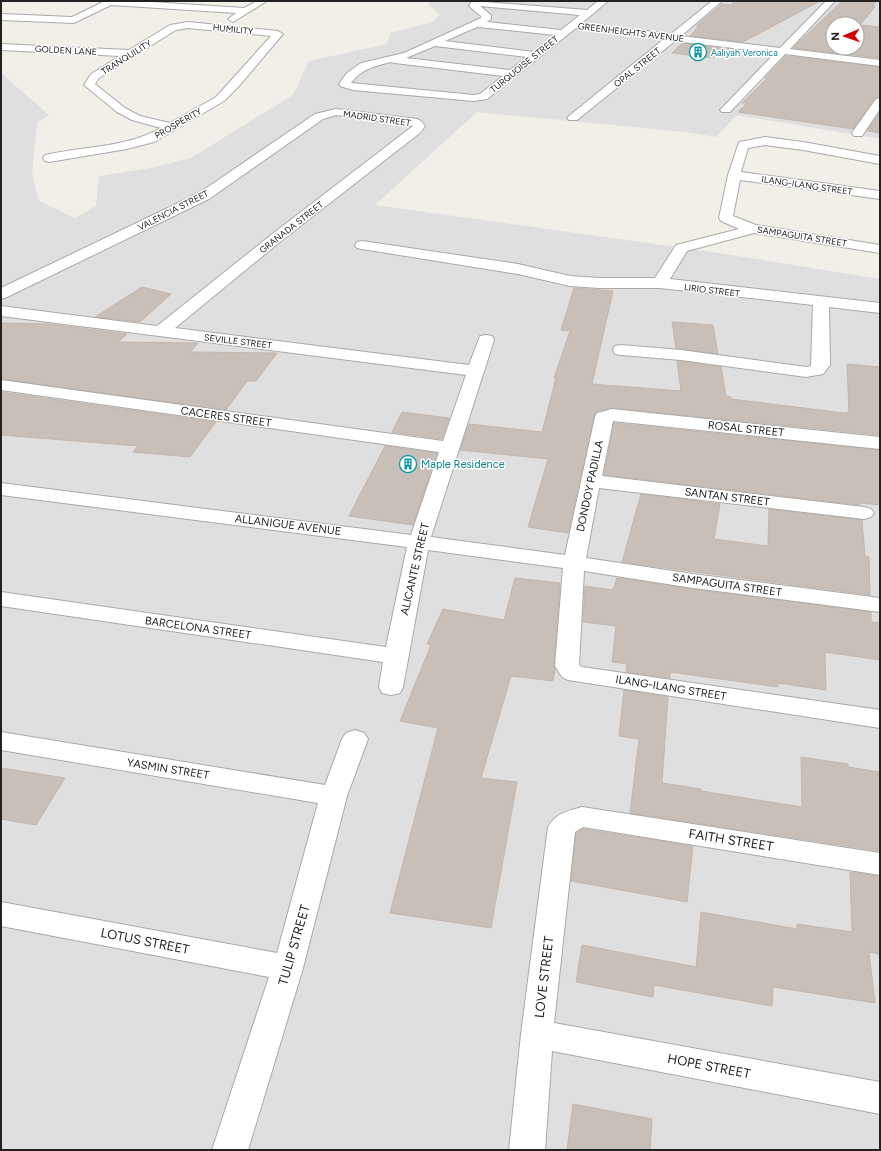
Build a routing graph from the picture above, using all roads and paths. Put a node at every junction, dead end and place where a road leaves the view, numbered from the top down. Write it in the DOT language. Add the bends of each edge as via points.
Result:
graph roads {
  1 [pos="111,1"];
  2 [pos="263,1"];
  3 [pos="604,1"];
  4 [pos="718,1"];
  5 [pos="831,1"];
  6 [pos="476,2"];
  7 [pos="245,11"];
  8 [pos="587,13"];
  9 [pos="1,17"];
  10 [pos="478,24"];
  11 [pos="188,25"];
  12 [pos="572,25"];
  13 [pos="217,28"];
  14 [pos="278,34"];
  15 [pos="562,34"];
  16 [pos="673,38"];
  17 [pos="433,43"];
  18 [pos="1,47"];
  19 [pos="784,51"];
  20 [pos="130,53"];
  21 [pos="536,55"];
  22 [pos="390,59"];
  23 [pos="880,63"];
  24 [pos="513,74"];
  25 [pos="880,101"];
  26 [pos="726,110"];
  27 [pos="336,112"];
  28 [pos="574,118"];
  29 [pos="417,123"];
  30 [pos="172,127"];
  31 [pos="858,133"];
  32 [pos="49,158"];
  33 [pos="880,160"];
  34 [pos="734,175"];
  35 [pos="880,195"];
  36 [pos="754,229"];
  37 [pos="362,245"];
  38 [pos="880,248"];
  39 [pos="660,283"];
  40 [pos="1,294"];
  41 [pos="821,302"];
  42 [pos="880,308"];
  43 [pos="1,311"];
  44 [pos="161,331"];
  45 [pos="486,340"];
  46 [pos="621,350"];
  47 [pos="476,370"];
  48 [pos="1,385"];
  49 [pos="612,414"];
  50 [pos="880,443"];
  51 [pos="450,448"];
  52 [pos="590,481"];
  53 [pos="1,489"];
  54 [pos="864,513"];
  55 [pos="419,542"];
  56 [pos="574,563"];
  57 [pos="1,599"];
  58 [pos="880,605"];
  59 [pos="396,656"];
  60 [pos="391,687"];
  61 [pos="880,719"];
  62 [pos="355,739"];
  63 [pos="1,742"];
  64 [pos="334,796"];
  65 [pos="582,817"];
  66 [pos="880,864"];
  67 [pos="1,914"];
  68 [pos="288,968"];
  69 [pos="537,1034"];
  70 [pos="880,1098"];
  71 [pos="230,1150"];
  72 [pos="527,1150"];
  1 -- 7 [label="street"];
  1 -- 9 [label="street" via="74,20"];
  2 -- 7 [label="street"];
  3 -- 8 [label="street, TURQUOISE STREET"];
  4 -- 16 [label="street, OPAL STREET"];
  5 -- 19 [label="street"];
  6 -- 8 [label="street"];
  6 -- 10 [label="street" via="474,6 486,15 486,19"];
  7 -- 13 [label="street"];
  8 -- 12 [label="street, TURQUOISE STREET"];
  10 -- 15 [label="street"];
  10 -- 17 [label="street"];
  11 -- 13 [label="street, HUMILITY"];
  11 -- 20 [label="street, TRANQUILITY" via="173,27"];
  12 -- 15 [label="street, TURQUOISE STREET"];
  12 -- 16 [label="street, GREENHEIGHTS AVENUE"];
  13 -- 14 [label="street, HUMILITY"];
  14 -- 30 [label="street, PROSPERITY" via="220,99"];
  15 -- 21 [label="street, TURQUOISE STREET"];
  16 -- 19 [label="street, GREENHEIGHTS AVENUE"];
  16 -- 28 [label="street, OPAL STREET"];
  17 -- 21 [label="street"];
  17 -- 22 [label="street" via="407,55"];
  18 -- 20 [label="street, GOLDEN LANE"];
  19 -- 23 [label="street, GREENHEIGHTS AVENUE"];
  19 -- 26 [label="street"];
  20 -- 30 [label="street, TRANQUILITY" via="95,76 89,85 121,110 136,118"];
  21 -- 24 [label="street, TURQUOISE STREET"];
  22 -- 24 [label="street"];
  22 -- 24 [label="street, TURQUOISE STREET" via="365,65 344,84 353,87 474,98 482,97"];
  25 -- 31 [label="street"];
  27 -- 29 [label="street, MADRID STREET"];
  27 -- 40 [label="street, VALENCIA STREET" via="319,116 204,196"];
  29 -- 44 [label="street, GRANADA STREET" via="417,129"];
  30 -- 32 [label="street, PROSPERITY" via="150,139 127,145"];
  33 -- 34 [label="street" via="765,141 743,145"];
  34 -- 35 [label="street, ILANG-ILANG STREET"];
  34 -- 36 [label="street, SAMPAGUITA STREET" via="726,218"];
  36 -- 38 [label="street, SAMPAGUITA STREET"];
  36 -- 39 [label="street" via="681,248"];
  37 -- 39 [label="street, LIRIO STREET" via="518,269 570,281"];
  39 -- 41 [label="street, LIRIO STREET"];
  41 -- 42 [label="street, LIRIO STREET"];
  41 -- 46 [label="street" via="821,365 817,370 806,372 681,355"];
  43 -- 44 [label="street, SEVILLE STREET"];
  44 -- 47 [label="street, SEVILLE STREET"];
  45 -- 47 [label="street, ALICANTE STREET"];
  47 -- 51 [label="street, ALICANTE STREET"];
  48 -- 51 [label="street, CACERES STREET"];
  49 -- 50 [label="street, ROSAL STREET"];
  49 -- 52 [label="street, DONDOY PADILLA" via="604,417"];
  51 -- 55 [label="street, ALICANTE STREET"];
  52 -- 54 [label="street, SANTAN STREET"];
  52 -- 56 [label="street, DONDOY PADILLA"];
  53 -- 55 [label="street, ALLANIGUE AVENUE"];
  55 -- 56 [label="street, ALLANIGUE AVENUE"];
  55 -- 59 [label="street, ALICANTE STREET"];
  56 -- 58 [label="street, SAMPAGUITA STREET"];
  56 -- 61 [label="street, ILANG-ILANG STREET" via="567,666 577,674"];
  57 -- 59 [label="street, BARCELONA STREET"];
  59 -- 60 [label="street, ALICANTE STREET"];
  62 -- 64 [label="street, TULIP STREET"];
  63 -- 64 [label="street, YASMIN STREET"];
  64 -- 68 [label="street, TULIP STREET"];
  65 -- 66 [label="street, FAITH STREET"];
  65 -- 69 [label="street, LOVE STREET" via="562,827"];
  67 -- 68 [label="street, LOTUS STREET"];
  68 -- 71 [label="street, TULIP STREET"];
  69 -- 70 [label="street, HOPE STREET"];
  69 -- 72 [label="street, LOVE STREET"];
}
